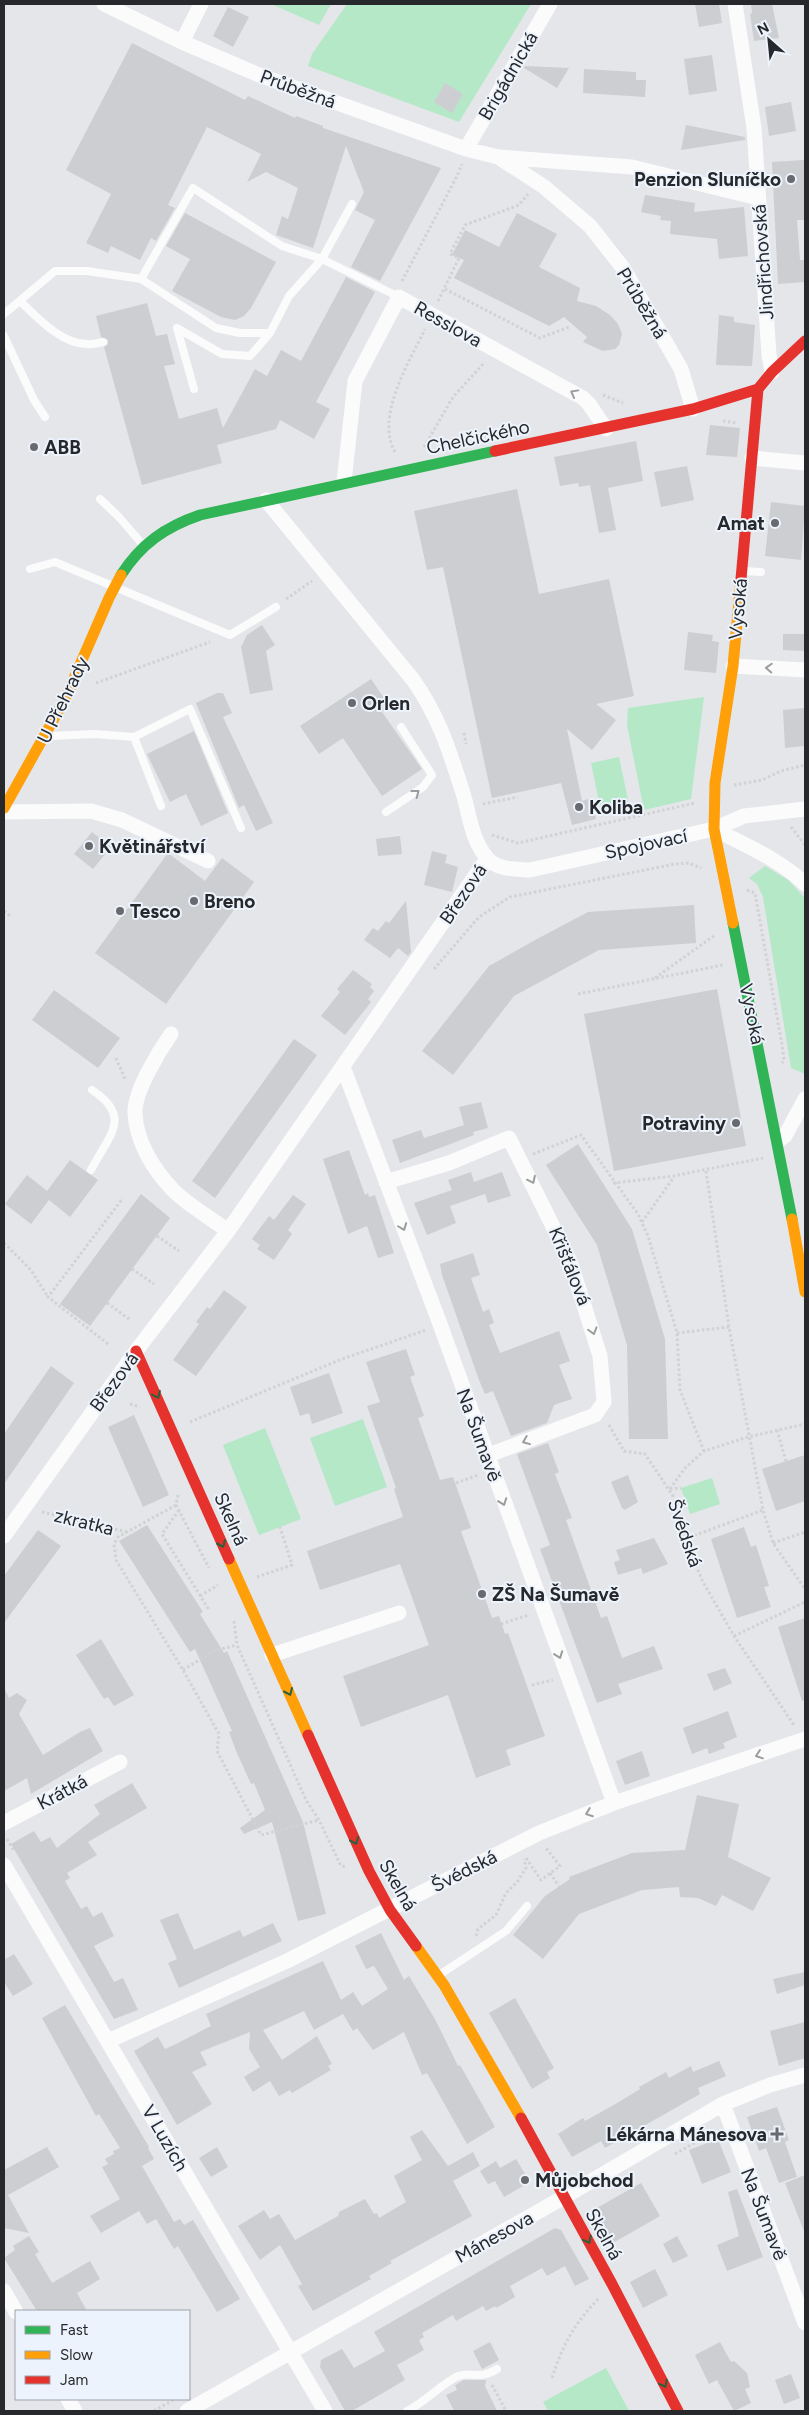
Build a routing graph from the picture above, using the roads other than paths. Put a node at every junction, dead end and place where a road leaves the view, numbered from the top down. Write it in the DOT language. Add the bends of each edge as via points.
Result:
graph roads {
  1 [pos="104,4"];
  2 [pos="201,4"];
  3 [pos="550,4"];
  4 [pos="735,4"];
  5 [pos="182,42"];
  6 [pos="466,149"];
  7 [pos="498,157"];
  8 [pos="758,198"];
  9 [pos="352,204"];
  10 [pos="322,259"];
  11 [pos="141,279"];
  12 [pos="399,297"];
  13 [pos="20,301"];
  14 [pos="4,314"];
  15 [pos="270,333"];
  16 [pos="4,336"];
  17 [pos="805,341"];
  18 [pos="103,342"];
  19 [pos="772,372"];
  20 [pos="194,389"];
  21 [pos="758,389"];
  22 [pos="693,409"];
  23 [pos="44,417"];
  24 [pos="606,428"];
  25 [pos="752,458"];
  26 [pos="805,463"];
  27 [pos="344,482"];
  28 [pos="100,500"];
  29 [pos="266,500"];
  30 [pos="144,546"];
  31 [pos="30,569"];
  32 [pos="742,571"];
  33 [pos="761,572"];
  34 [pos="114,588"];
  35 [pos="276,607"];
  36 [pos="733,666"];
  37 [pos="805,670"];
  38 [pos="401,727"];
  39 [pos="47,736"];
  40 [pos="134,736"];
  41 [pos="161,806"];
  42 [pos="4,808"];
  43 [pos="805,809"];
  44 [pos="4,812"];
  45 [pos="386,812"];
  46 [pos="240,828"];
  47 [pos="714,829"];
  48 [pos="487,859"];
  49 [pos="208,861"];
  50 [pos="805,884"];
  51 [pos="171,1034"];
  52 [pos="343,1067"];
  53 [pos="92,1090"];
  54 [pos="805,1099"];
  55 [pos="779,1148"];
  56 [pos="91,1170"];
  57 [pos="386,1182"];
  58 [pos="228,1231"];
  59 [pos="805,1292"];
  60 [pos="136,1351"];
  61 [pos="486,1456"];
  62 [pos="4,1536"];
  63 [pos="399,1613"];
  64 [pos="272,1655"];
  65 [pos="805,1740"];
  66 [pos="120,1762"];
  67 [pos="614,1804"];
  68 [pos="4,1823"];
  69 [pos="4,1865"];
  70 [pos="527,1906"];
  71 [pos="390,1910"];
  72 [pos="437,1976"];
  73 [pos="108,2041"];
  74 [pos="805,2075"];
  75 [pos="723,2104"];
  76 [pos="564,2197"];
  77 [pos="4,2291"];
  78 [pos="15,2310"];
  79 [pos="805,2323"];
  80 [pos="290,2352"];
  81 [pos="497,2369"];
  82 [pos="69,2400"];
  83 [pos="75,2411"];
  84 [pos="187,2411"];
  85 [pos="325,2411"];
  86 [pos="407,2411"];
  87 [pos="678,2411"];
  1 -- 5 [label="street, Průběžná"];
  2 -- 5 [label="street"];
  3 -- 6 [label="street, Brigádnická"];
  4 -- 8 [label="street, Jindřichovská" via="754,128"];
  5 -- 6 [label="street, Průběžná" via="259,75"];
  6 -- 7 [label="street, Průběžná"];
  7 -- 8 [label="street, Průběžná" via="632,167"];
  7 -- 22 [label="street, Průběžná" via="544,186 590,226 623,268 681,369"];
  8 -- 19 [label="street, Jindřichovská"];
  9 -- 10 [label="lane"];
  10 -- 11 [label="lane" via="282,246 193,188"];
  10 -- 12 [label="lane"];
  10 -- 15 [label="lane" via="289,296"];
  11 -- 13 [label="lane" via="87,271 55,272"];
  11 -- 15 [label="lane" via="216,328 240,333"];
  24 -- 12 [label="street, Resslova, one-way" via="583,398"];
  12 -- 27 [label="street, Resslova" via="355,381"];
  13 -- 14 [label="lane"];
  13 -- 18 [label="lane" via="56,332 74,342"];
  15 -- 20 [label="lane" via="250,356 222,354 177,328"];
  16 -- 23 [label="lane"];
  17 -- 19 [label="street"];
  19 -- 21 [label="street"];
  21 -- 22 [label="street, Chelčického"];
  21 -- 25 [label="street, Vysoká"];
  22 -- 24 [label="street, Chelčického"];
  24 -- 27 [label="street, Chelčického"];
  25 -- 26 [label="street"];
  25 -- 32 [label="street, Vysoká"];
  27 -- 29 [label="street, Chelčického"];
  28 -- 30 [label="lane"];
  29 -- 30 [label="street, Chelčického" via="200,515 164,530"];
  29 -- 48 [label="street, Březová" via="432,706 445,736 472,832"];
  30 -- 34 [label="street, U Přehrady" via="126,565"];
  31 -- 34 [label="lane" via="55,562"];
  32 -- 33 [label="lane"];
  32 -- 36 [label="street, Vysoká"];
  34 -- 35 [label="lane" via="230,635"];
  34 -- 39 [label="street, U Přehrady"];
  37 -- 36 [label="street, one-way"];
  36 -- 47 [label="street, Vysoká" via="715,783"];
  45 -- 38 [label="lane, one-way" via="423,787 432,775"];
  39 -- 40 [label="lane"];
  39 -- 42 [label="street, U Přehrady"];
  40 -- 41 [label="lane"];
  40 -- 46 [label="lane" via="190,709"];
  43 -- 47 [label="street, Spojovací" via="744,816"];
  44 -- 49 [label="street" via="91,811 122,820"];
  47 -- 48 [label="street, Spojovací" via="530,870 499,866"];
  47 -- 50 [label="street" via="770,858"];
  47 -- 55 [label="street, Vysoká"];
  48 -- 52 [label="street, Březová"];
  51 -- 58 [label="street" via="144,1081 135,1112 141,1142 154,1167 174,1191"];
  52 -- 57 [label="street, Na Šumavě"];
  52 -- 58 [label="street, Březová"];
  53 -- 56 [label="lane" via="114,1109 116,1123"];
  54 -- 55 [label="street"];
  55 -- 59 [label="street, Vysoká"];
  57 -- 61 [label="street, Na Šumavě, one-way"];
  57 -- 61 [label="street, Křišťálová, one-way" via="449,1163 509,1138 570,1262 600,1356 604,1402 595,1415"];
  58 -- 60 [label="street, Březová"];
  60 -- 62 [label="street, Březová"];
  60 -- 64 [label="street, Skelná, one-way"];
  61 -- 67 [label="street, Na Šumavě, one-way"];
  63 -- 64 [label="street"];
  64 -- 71 [label="street, Skelná, one-way" via="369,1871"];
  65 -- 67 [label="street, Švédská, one-way"];
  66 -- 68 [label="street, Krátká"];
  67 -- 71 [label="street, Švédská, one-way" via="539,1833"];
  69 -- 73 [label="street, V Luzích"];
  70 -- 72 [label="lane" via="506,1932"];
  71 -- 72 [label="street, Skelná"];
  71 -- 73 [label="street, Švédská" via="287,1961"];
  72 -- 76 [label="street, Skelná" via="500,2079"];
  73 -- 80 [label="street, V Luzích"];
  74 -- 75 [label="street, Mánesova"];
  75 -- 76 [label="street, Mánesova"];
  75 -- 79 [label="street, Na Šumavě"];
  76 -- 80 [label="street, Mánesova"];
  76 -- 87 [label="street, Skelná, one-way"];
  77 -- 78 [label="street"];
  80 -- 84 [label="street, Mánesova"];
  80 -- 85 [label="street, V Luzích"];
  81 -- 86 [label="lane" via="486,2376 465,2374 455,2378"];
  82 -- 83 [label="street"];
}
